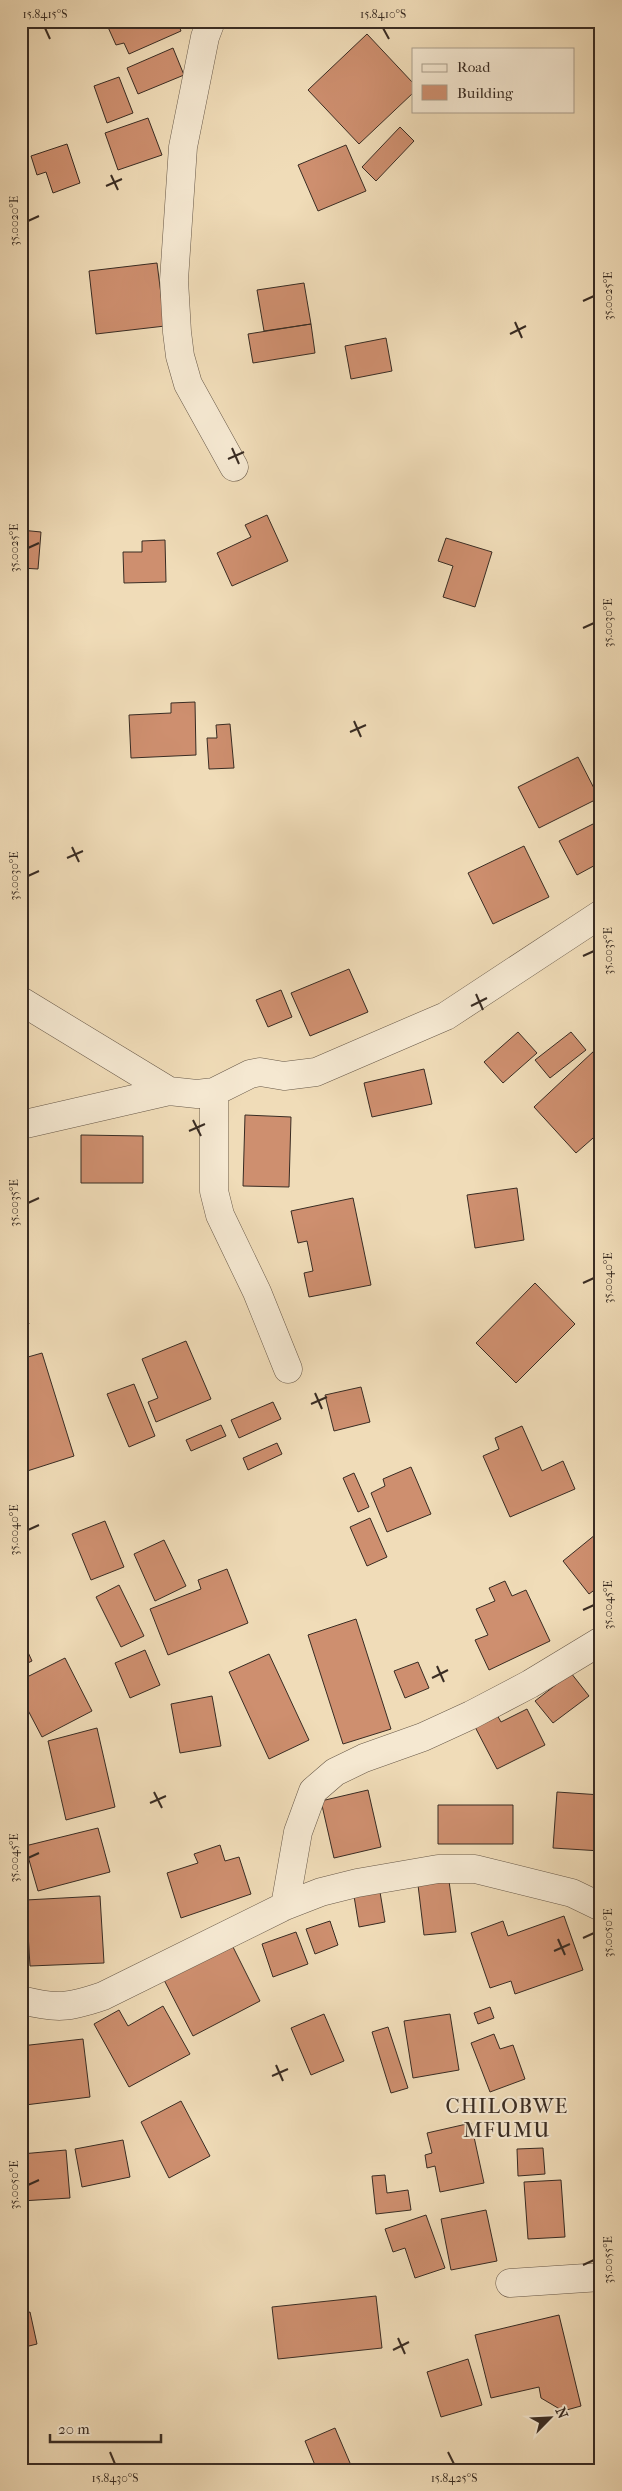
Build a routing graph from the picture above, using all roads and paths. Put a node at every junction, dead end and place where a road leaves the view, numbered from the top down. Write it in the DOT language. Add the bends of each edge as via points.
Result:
graph roads {
  1 [pos="211,21"];
  2 [pos="234,468"];
  3 [pos="601,914"];
  4 [pos="21,1001"];
  5 [pos="169,1091"];
  6 [pos="214,1092"];
  7 [pos="21,1125"];
  8 [pos="288,1369"];
  9 [pos="601,1641"];
  10 [pos="285,1906"];
  11 [pos="601,1907"];
  12 [pos="21,2000"];
  13 [pos="601,2277"];
  14 [pos="510,2283"];
  1 -- 2 [label="street" via="183,147 174,280 176,323 188,384"];
  3 -- 6 [label="street" via="446,1016 316,1072 284,1076 260,1072"];
  4 -- 5 [label="street"];
  5 -- 6 [label="street"];
  5 -- 7 [label="street"];
  6 -- 8 [label="street" via="214,1191 220,1215 257,1292"];
  9 -- 10 [label="street" via="471,1715 335,1772 313,1792 298,1832"];
  10 -- 11 [label="street" via="357,1883 438,1870 475,1869 572,1893"];
  10 -- 12 [label="street" via="103,1996 75,2006 52,2007"];
  13 -- 14 [label="street"];
}
